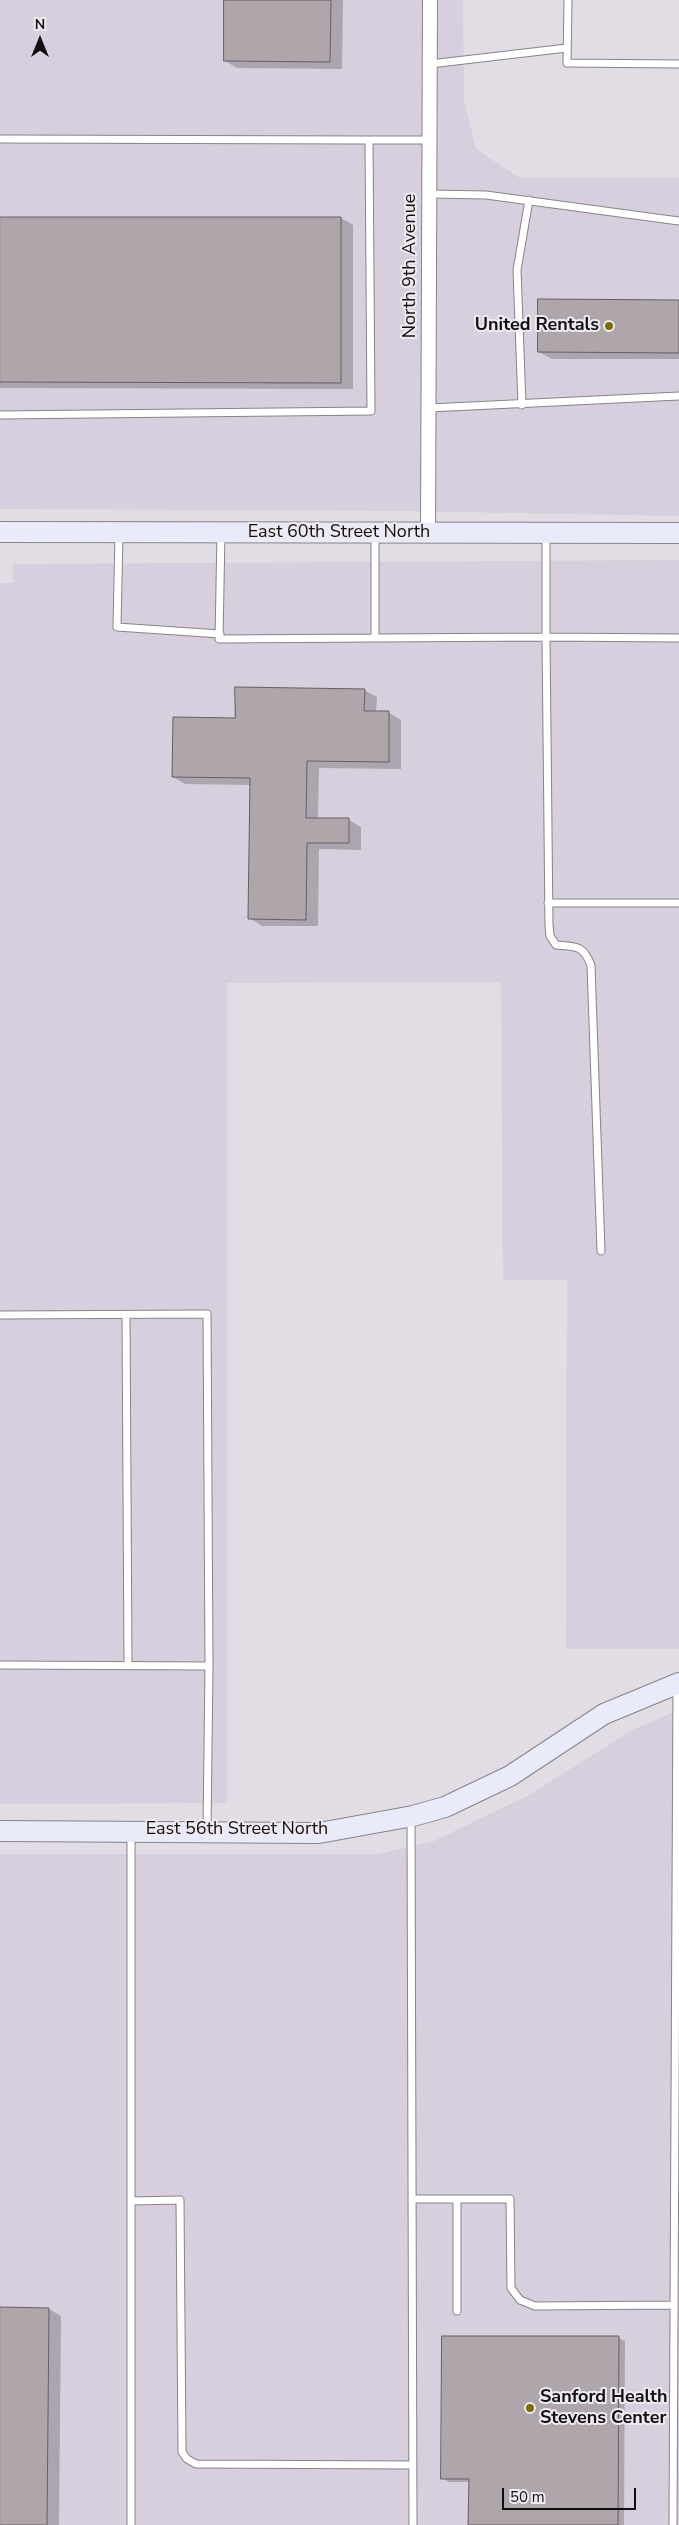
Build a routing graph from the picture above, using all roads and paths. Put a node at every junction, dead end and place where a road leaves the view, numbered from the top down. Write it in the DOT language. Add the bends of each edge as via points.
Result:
graph roads {
  1 [pos="430,0"];
  2 [pos="568,0"];
  3 [pos="567,48"];
  4 [pos="430,64"];
  5 [pos="679,64"];
  6 [pos="0,139"];
  7 [pos="369,140"];
  8 [pos="430,140"];
  9 [pos="430,194"];
  10 [pos="529,200"];
  11 [pos="679,221"];
  12 [pos="679,396"];
  13 [pos="522,405"];
  14 [pos="429,408"];
  15 [pos="0,415"];
  16 [pos="0,532"];
  17 [pos="119,532"];
  18 [pos="221,533"];
  19 [pos="375,533"];
  20 [pos="428,533"];
  21 [pos="546,533"];
  22 [pos="679,534"];
  23 [pos="220,634"];
  24 [pos="546,637"];
  25 [pos="375,638"];
  26 [pos="679,638"];
  27 [pos="548,904"];
  28 [pos="679,904"];
  29 [pos="601,1252"];
  30 [pos="0,1315"];
  31 [pos="126,1315"];
  32 [pos="0,1665"];
  33 [pos="128,1666"];
  34 [pos="209,1666"];
  35 [pos="678,1683"];
  36 [pos="411,1816"];
  37 [pos="0,1830"];
  38 [pos="130,1831"];
  39 [pos="207,1831"];
  40 [pos="457,2199"];
  41 [pos="413,2200"];
  42 [pos="131,2201"];
  43 [pos="674,2305"];
  44 [pos="457,2311"];
  45 [pos="413,2464"];
  46 [pos="131,2525"];
  47 [pos="413,2525"];
  48 [pos="674,2525"];
  1 -- 4 [label="street, North 9th Avenue"];
  2 -- 3 [label="lane"];
  3 -- 4 [label="lane"];
  3 -- 5 [label="lane" via="567,63"];
  4 -- 8 [label="street, North 9th Avenue"];
  6 -- 7 [label="lane"];
  7 -- 8 [label="lane"];
  7 -- 15 [label="lane" via="371,411"];
  8 -- 9 [label="street, North 9th Avenue"];
  9 -- 10 [label="lane"];
  9 -- 14 [label="street, North 9th Avenue"];
  10 -- 11 [label="lane"];
  10 -- 13 [label="lane" via="517,270"];
  12 -- 13 [label="lane"];
  13 -- 14 [label="lane"];
  14 -- 20 [label="street, North 9th Avenue"];
  16 -- 17 [label="street, East 60th Street North"];
  17 -- 18 [label="street, East 60th Street North"];
  17 -- 23 [label="lane" via="117,627"];
  18 -- 19 [label="street, East 60th Street North"];
  18 -- 23 [label="lane"];
  19 -- 20 [label="street, East 60th Street North"];
  19 -- 25 [label="lane"];
  20 -- 21 [label="street, East 60th Street North"];
  21 -- 22 [label="street, East 60th Street North"];
  21 -- 24 [label="lane"];
  23 -- 25 [label="lane" via="220,639"];
  24 -- 25 [label="lane"];
  24 -- 26 [label="lane"];
  24 -- 27 [label="lane"];
  27 -- 28 [label="lane"];
  27 -- 29 [label="lane" via="550,936 556,945 578,947 586,952 591,965"];
  30 -- 31 [label="lane"];
  31 -- 33 [label="lane"];
  31 -- 34 [label="lane" via="207,1314"];
  32 -- 33 [label="lane"];
  33 -- 34 [label="lane"];
  34 -- 39 [label="lane"];
  35 -- 36 [label="street, East 56th Street North" via="604,1714 510,1776 445,1807"];
  35 -- 43 [label="lane"];
  36 -- 39 [label="street, East 56th Street North" via="319,1832"];
  36 -- 41 [label="lane"];
  37 -- 38 [label="street, East 56th Street North"];
  38 -- 39 [label="street, East 56th Street North"];
  38 -- 42 [label="lane"];
  40 -- 41 [label="lane"];
  40 -- 43 [label="lane" via="510,2199 511,2288 520,2300 535,2306"];
  40 -- 44 [label="lane"];
  41 -- 45 [label="lane"];
  42 -- 45 [label="lane" via="180,2200 182,2452 187,2460 196,2464"];
  42 -- 46 [label="lane"];
  43 -- 48 [label="lane"];
  45 -- 47 [label="lane"];
}
